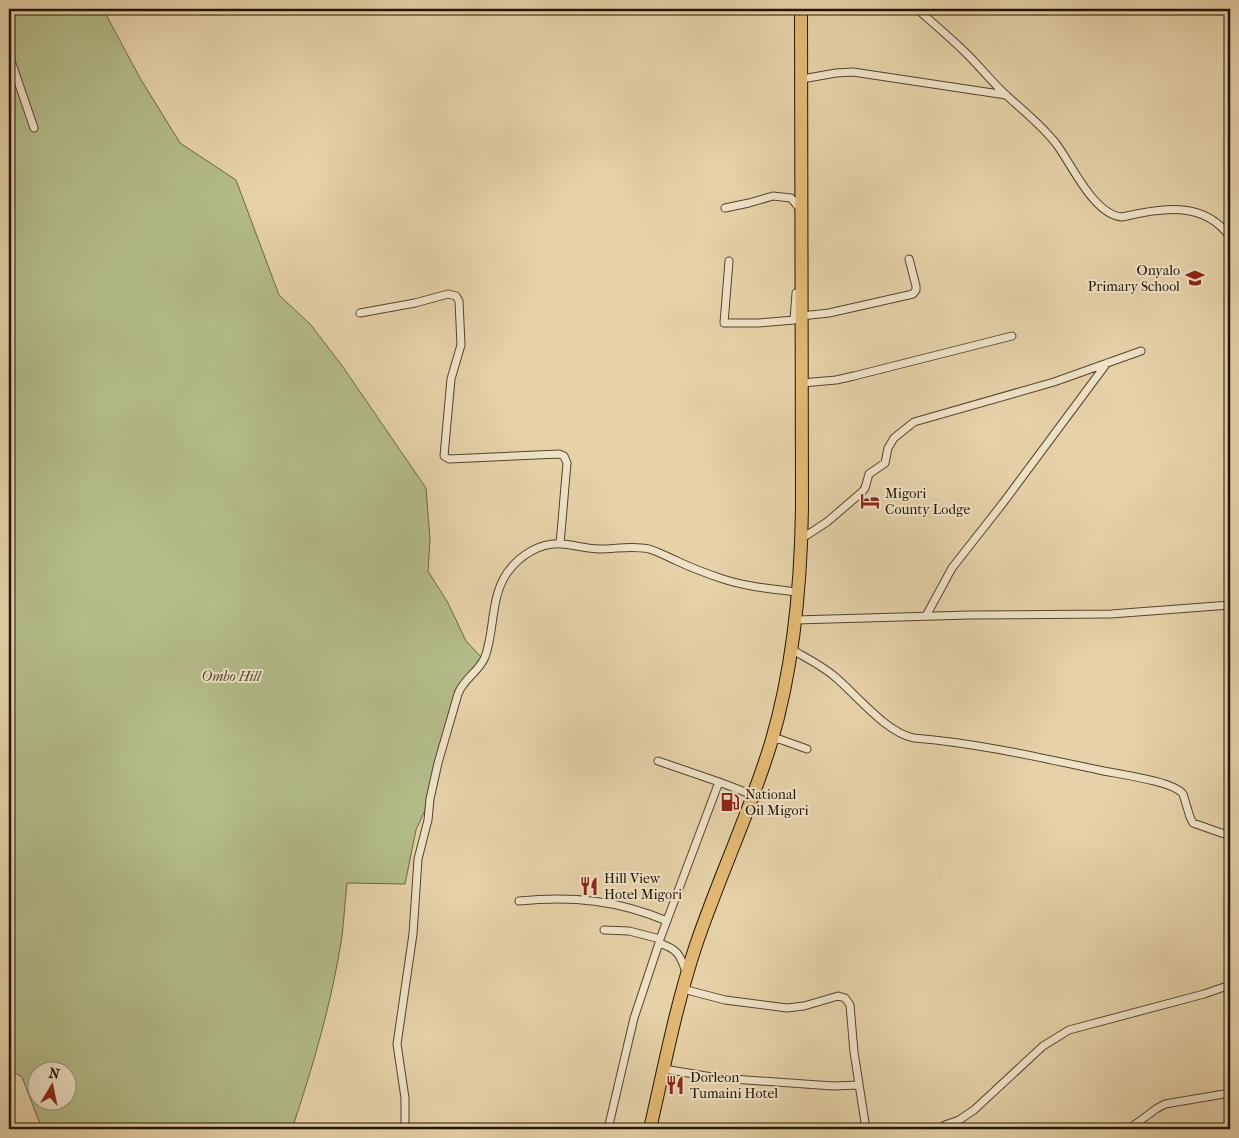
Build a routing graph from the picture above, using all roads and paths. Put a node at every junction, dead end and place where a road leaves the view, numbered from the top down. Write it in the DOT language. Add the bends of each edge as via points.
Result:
graph roads {
  1 [pos="801,9"];
  2 [pos="917,9"];
  3 [pos="9,55"];
  4 [pos="802,79"];
  5 [pos="1006,95"];
  6 [pos="34,128"];
  7 [pos="725,208"];
  8 [pos="802,211"];
  9 [pos="1230,237"];
  10 [pos="909,259"];
  11 [pos="729,261"];
  12 [pos="360,313"];
  13 [pos="800,316"];
  14 [pos="1012,336"];
  15 [pos="1141,351"];
  16 [pos="1108,363"];
  17 [pos="802,383"];
  18 [pos="801,539"];
  19 [pos="560,544"];
  20 [pos="798,592"];
  21 [pos="1230,605"];
  22 [pos="926,616"];
  23 [pos="796,620"];
  24 [pos="791,649"];
  25 [pos="771,741"];
  26 [pos="807,749"];
  27 [pos="658,761"];
  28 [pos="719,782"];
  29 [pos="753,796"];
  30 [pos="1230,836"];
  31 [pos="519,901"];
  32 [pos="667,920"];
  33 [pos="604,930"];
  34 [pos="659,941"];
  35 [pos="687,974"];
  36 [pos="1230,985"];
  37 [pos="683,989"];
  38 [pos="664,1069"];
  39 [pos="859,1085"];
  40 [pos="1230,1093"];
  41 [pos="406,1129"];
  42 [pos="608,1129"];
  43 [pos="650,1129"];
  44 [pos="866,1129"];
  45 [pos="942,1129"];
  46 [pos="1129,1129"];
  1 -- 4 [label="highway"];
  2 -- 5 [label="street"];
  3 -- 6 [label="street"];
  4 -- 5 [label="street" via="853,72"];
  4 -- 8 [label="highway"];
  5 -- 9 [label="street" via="1050,135 1086,189 1106,212 1116,217 1164,210 1198,213 1213,218"];
  7 -- 8 [label="street" via="773,196 791,198"];
  8 -- 11 [label="street" via="794,320 760,324 724,323"];
  8 -- 13 [label="highway"];
  10 -- 13 [label="street" via="916,286 913,294 830,313"];
  12 -- 19 [label="street" via="448,294 457,298 461,345 451,379 444,456 448,459 564,456 567,463"];
  13 -- 17 [label="highway"];
  14 -- 17 [label="street" via="854,376"];
  15 -- 16 [label="street"];
  16 -- 18 [label="street" via="1050,384 914,422 894,438 885,463 869,474 864,490 827,522"];
  16 -- 22 [label="street" via="952,568"];
  17 -- 18 [label="highway"];
  18 -- 20 [label="highway"];
  19 -- 20 [label="street" via="595,549 647,549 724,580"];
  19 -- 41 [label="street" via="543,546 523,556 502,582 497,593 487,651 481,665 460,689 438,762 418,859 414,928 397,1044"];
  20 -- 23 [label="highway"];
  21 -- 22 [label="street" via="1111,614"];
  22 -- 23 [label="street"];
  23 -- 24 [label="highway"];
  24 -- 25 [label="highway"];
  24 -- 30 [label="street" via="823,668 902,735 1012,752 1169,785 1183,794 1194,823"];
  25 -- 26 [label="street" via="779,739"];
  25 -- 29 [label="highway"];
  27 -- 28 [label="street"];
  28 -- 29 [label="street"];
  28 -- 32 [label="street"];
  29 -- 35 [label="highway" via="718,883"];
  31 -- 32 [label="street" via="564,898 598,901 633,908"];
  32 -- 34 [label="street"];
  33 -- 34 [label="street" via="629,931"];
  34 -- 35 [label="street" via="678,953"];
  34 -- 42 [label="street" via="634,1018"];
  35 -- 37 [label="highway"];
  36 -- 45 [label="street" via="1069,1030 1043,1046 974,1110"];
  37 -- 38 [label="highway"];
  37 -- 39 [label="street" via="725,1000 787,1008 844,997 850,1005"];
  38 -- 39 [label="street" via="718,1078"];
  38 -- 43 [label="highway"];
  39 -- 44 [label="street"];
  40 -- 46 [label="street" via="1165,1104"];
}
